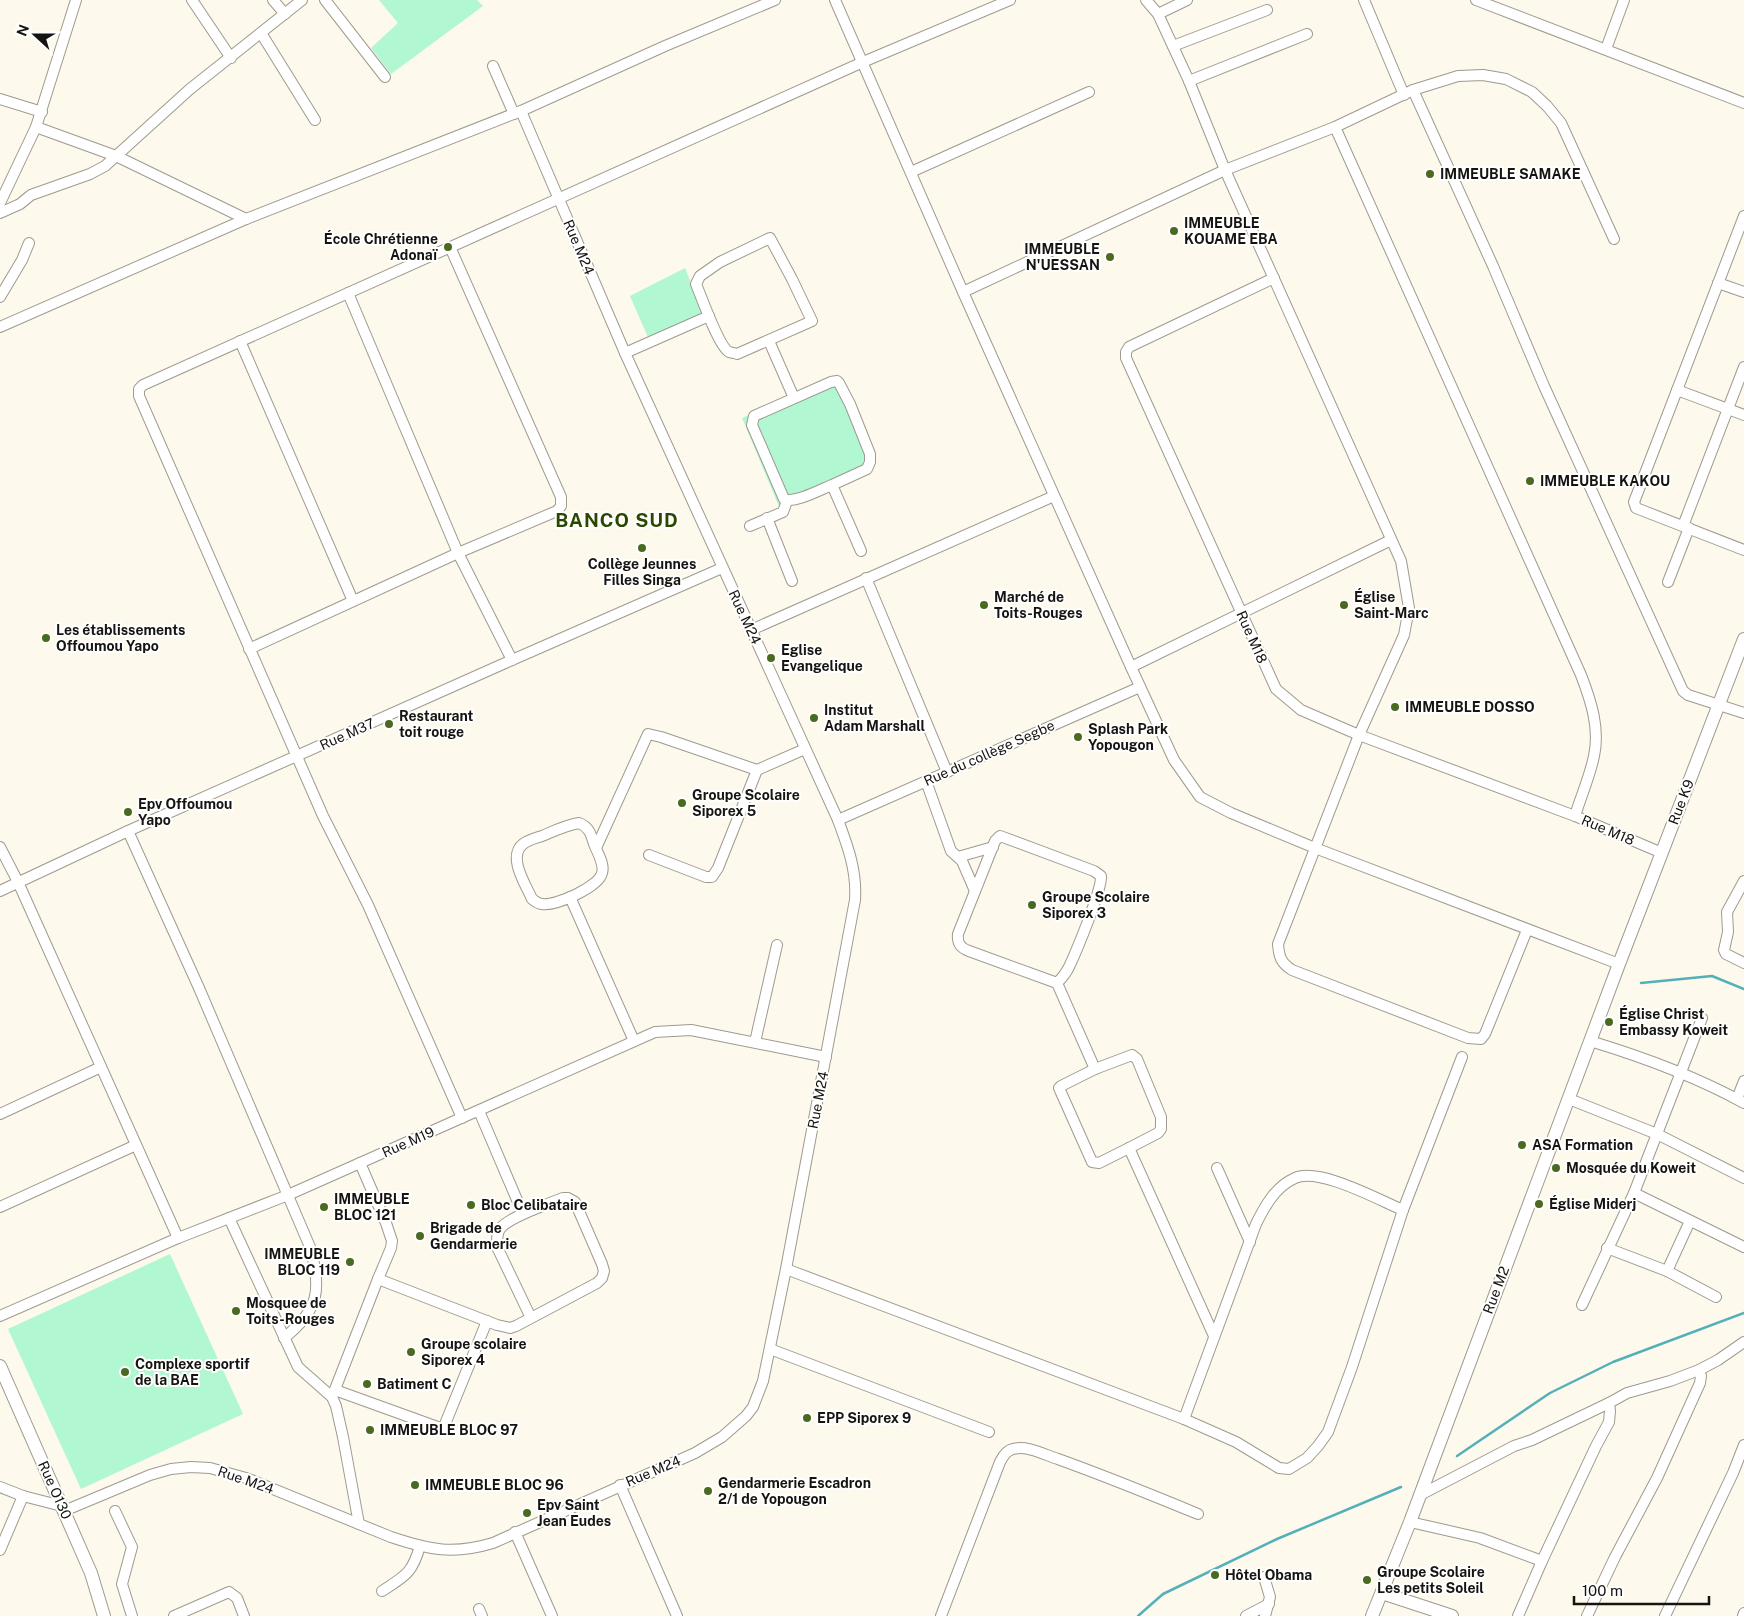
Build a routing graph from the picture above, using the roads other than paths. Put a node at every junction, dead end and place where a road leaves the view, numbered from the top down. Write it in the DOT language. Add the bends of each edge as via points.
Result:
graph roads {
  1 [pos="76,0"];
  2 [pos="192,0"];
  3 [pos="273,0"];
  4 [pos="302,0"];
  5 [pos="325,0"];
  6 [pos="775,0"];
  7 [pos="835,0"];
  8 [pos="1010,0"];
  9 [pos="1146,0"];
  10 [pos="1187,0"];
  11 [pos="1364,0"];
  12 [pos="1476,0"];
  13 [pos="1624,0"];
  14 [pos="1267,10"];
  15 [pos="285,14"];
  16 [pos="1158,14"];
  17 [pos="261,33"];
  18 [pos="1307,34"];
  19 [pos="1173,46"];
  20 [pos="1606,49"];
  21 [pos="231,58"];
  22 [pos="863,62"];
  23 [pos="493,66"];
  24 [pos="385,77"];
  25 [pos="1189,81"];
  26 [pos="1089,92"];
  27 [pos="1408,93"];
  28 [pos="0,99"];
  29 [pos="1744,103"];
  30 [pos="42,112"];
  31 [pos="517,112"];
  32 [pos="315,120"];
  33 [pos="36,127"];
  34 [pos="1335,127"];
  35 [pos="116,156"];
  36 [pos="1225,170"];
  37 [pos="911,172"];
  38 [pos="558,199"];
  39 [pos="0,203"];
  40 [pos="0,213"];
  41 [pos="1744,216"];
  42 [pos="246,218"];
  43 [pos="1614,239"];
  44 [pos="29,243"];
  45 [pos="450,247"];
  46 [pos="1274,278"];
  47 [pos="1718,282"];
  48 [pos="963,292"];
  49 [pos="1744,292"];
  50 [pos="348,293"];
  51 [pos="0,297"];
  52 [pos="709,316"];
  53 [pos="0,327"];
  54 [pos="240,341"];
  55 [pos="769,341"];
  56 [pos="625,353"];
  57 [pos="1744,367"];
  58 [pos="1677,390"];
  59 [pos="794,398"];
  60 [pos="1728,409"];
  61 [pos="1744,415"];
  62 [pos="832,485"];
  63 [pos="1054,496"];
  64 [pos="787,501"];
  65 [pos="767,518"];
  66 [pos="750,526"];
  67 [pos="1686,527"];
  68 [pos="1391,540"];
  69 [pos="1744,550"];
  70 [pos="458,552"];
  71 [pos="861,552"];
  72 [pos="722,568"];
  73 [pos="866,578"];
  74 [pos="792,581"];
  75 [pos="1668,582"];
  76 [pos="353,601"];
  77 [pos="1241,612"];
  78 [pos="751,630"];
  79 [pos="1744,640"];
  80 [pos="249,649"];
  81 [pos="512,660"];
  82 [pos="1131,667"];
  83 [pos="1140,687"];
  84 [pos="1718,704"];
  85 [pos="1744,713"];
  86 [pos="1359,735"];
  87 [pos="805,749"];
  88 [pos="297,756"];
  89 [pos="757,770"];
  90 [pos="947,772"];
  91 [pos="926,781"];
  92 [pos="1575,816"];
  93 [pos="838,820"];
  94 [pos="128,831"];
  95 [pos="0,846"];
  96 [pos="993,847"];
  97 [pos="596,848"];
  98 [pos="1315,848"];
  99 [pos="1662,853"];
  100 [pos="649,855"];
  101 [pos="958,857"];
  102 [pos="1744,881"];
  103 [pos="18,882"];
  104 [pos="0,890"];
  105 [pos="975,891"];
  106 [pos="570,897"];
  107 [pos="1527,930"];
  108 [pos="777,945"];
  109 [pos="1744,963"];
  110 [pos="1619,964"];
  111 [pos="1057,983"];
  112 [pos="1702,1018"];
  113 [pos="634,1041"];
  114 [pos="1590,1041"];
  115 [pos="755,1042"];
  116 [pos="826,1057"];
  117 [pos="1462,1057"];
  118 [pos="101,1067"];
  119 [pos="1095,1069"];
  120 [pos="1680,1072"];
  121 [pos="1744,1082"];
  122 [pos="1569,1099"];
  123 [pos="1741,1101"];
  124 [pos="479,1111"];
  125 [pos="0,1114"];
  126 [pos="462,1118"];
  127 [pos="1657,1134"];
  128 [pos="136,1145"];
  129 [pos="1129,1148"];
  130 [pos="360,1163"];
  131 [pos="1217,1168"];
  132 [pos="1744,1178"];
  133 [pos="1634,1193"];
  134 [pos="288,1194"];
  135 [pos="0,1207"];
  136 [pos="1403,1210"];
  137 [pos="523,1214"];
  138 [pos="229,1218"];
  139 [pos="1690,1221"];
  140 [pos="178,1238"];
  141 [pos="1250,1242"];
  142 [pos="1744,1247"];
  143 [pos="1607,1248"];
  144 [pos="786,1269"];
  145 [pos="1667,1271"];
  146 [pos="378,1279"];
  147 [pos="1716,1297"];
  148 [pos="1582,1304"];
  149 [pos="0,1316"];
  150 [pos="531,1318"];
  151 [pos="487,1321"];
  152 [pos="1214,1336"];
  153 [pos="284,1338"];
  154 [pos="1742,1344"];
  155 [pos="770,1349"];
  156 [pos="0,1366"];
  157 [pos="1699,1370"];
  158 [pos="333,1394"];
  159 [pos="1609,1404"];
  160 [pos="1184,1419"];
  161 [pos="989,1432"];
  162 [pos="1744,1445"];
  163 [pos="620,1485"];
  164 [pos="0,1487"];
  165 [pos="1420,1495"];
  166 [pos="23,1496"];
  167 [pos="63,1508"];
  168 [pos="115,1511"];
  169 [pos="1198,1514"];
  170 [pos="1410,1522"];
  171 [pos="359,1524"];
  172 [pos="515,1532"];
  173 [pos="420,1546"];
  174 [pos="0,1550"];
  175 [pos="1542,1561"];
  176 [pos="1264,1577"];
  177 [pos="382,1591"];
  178 [pos="1382,1593"];
  179 [pos="1269,1604"];
  180 [pos="104,1616"];
  181 [pos="132,1616"];
  182 [pos="174,1616"];
  183 [pos="244,1616"];
  184 [pos="552,1616"];
  185 [pos="677,1616"];
  186 [pos="941,1616"];
  187 [pos="1246,1616"];
  188 [pos="1265,1616"];
  189 [pos="1372,1616"];
  190 [pos="1452,1616"];
  191 [pos="1518,1616"];
  192 [pos="1587,1616"];
  193 [pos="1664,1616"];
  1 -- 30 [label="street"];
  2 -- 21 [label="street"];
  3 -- 15 [label="street"];
  4 -- 15 [label="street"];
  5 -- 24 [label="street"];
  6 -- 31 [label="street"];
  7 -- 22 [label="street"];
  8 -- 22 [label="street"];
  9 -- 16 [label="street"];
  10 -- 16 [label="street"];
  11 -- 27 [label="street"];
  12 -- 20 [label="street"];
  13 -- 20 [label="street"];
  14 -- 19 [label="street"];
  15 -- 17 [label="street"];
  16 -- 19 [label="street"];
  17 -- 21 [label="street"];
  17 -- 32 [label="street"];
  18 -- 25 [label="street"];
  19 -- 25 [label="street"];
  20 -- 29 [label="street"];
  21 -- 35 [label="street"];
  22 -- 37 [label="street"];
  22 -- 38 [label="street"];
  23 -- 31 [label="street, Rue M24"];
  25 -- 36 [label="street"];
  26 -- 37 [label="street"];
  27 -- 34 [label="street"];
  27 -- 43 [label="street" via="1458,76 1483,75 1506,79 1532,92 1561,123"];
  27 -- 84 [label="street" via="1493,266 1683,691"];
  28 -- 30 [label="street"];
  30 -- 33 [label="street"];
  31 -- 38 [label="street, Rue M24"];
  31 -- 42 [label="street"];
  33 -- 35 [label="street"];
  33 -- 39 [label="street"];
  34 -- 36 [label="street"];
  34 -- 92 [label="street" via="1592,703 1596,727 1595,755"];
  35 -- 40 [label="street" via="90,174 37,192"];
  35 -- 42 [label="street"];
  36 -- 46 [label="street"];
  36 -- 48 [label="street"];
  37 -- 48 [label="street"];
  38 -- 45 [label="street"];
  38 -- 56 [label="street, Rue M24"];
  41 -- 47 [label="street"];
  42 -- 53 [label="street"];
  44 -- 51 [label="street"];
  45 -- 50 [label="street"];
  45 -- 70 [label="street" via="561,497 562,506"];
  46 -- 68 [label="street"];
  46 -- 77 [label="street, Rue M18" via="1129,347 1126,352"];
  47 -- 49 [label="street"];
  47 -- 58 [label="street"];
  48 -- 63 [label="street"];
  50 -- 54 [label="street"];
  50 -- 70 [label="street"];
  52 -- 55 [label="street" via="729,352 737,354"];
  52 -- 55 [label="street" via="696,284 700,276 720,262 770,238 812,321"];
  52 -- 56 [label="street"];
  54 -- 76 [label="street"];
  54 -- 80 [label="street" via="143,385 139,396"];
  55 -- 59 [label="street"];
  56 -- 72 [label="street, Rue M24"];
  57 -- 60 [label="street"];
  58 -- 60 [label="street"];
  58 -- 67 [label="street" via="1634,502 1636,508"];
  59 -- 62 [label="street" via="836,381 850,404 870,454 870,462 867,469"];
  59 -- 64 [label="street" via="754,416 752,425"];
  60 -- 61 [label="street"];
  60 -- 67 [label="street"];
  62 -- 64 [label="street"];
  62 -- 71 [label="street"];
  63 -- 73 [label="street"];
  63 -- 82 [label="street"];
  64 -- 65 [label="street" via="785,510"];
  65 -- 66 [label="street"];
  65 -- 74 [label="street"];
  67 -- 69 [label="street"];
  67 -- 75 [label="street"];
  68 -- 77 [label="street"];
  68 -- 86 [label="street" via="1401,561 1409,608 1404,635"];
  70 -- 76 [label="street"];
  70 -- 81 [label="street"];
  72 -- 78 [label="street, Rue M24"];
  72 -- 81 [label="street, Rue M37"];
  73 -- 78 [label="street"];
  73 -- 90 [label="street"];
  76 -- 80 [label="street"];
  77 -- 82 [label="street"];
  77 -- 86 [label="street, Rue M18" via="1276,689 1301,710"];
  78 -- 87 [label="street, Rue M24"];
  79 -- 84 [label="street, Rue K9"];
  80 -- 88 [label="street"];
  81 -- 88 [label="street, Rue M37"];
  82 -- 83 [label="street"];
  83 -- 90 [label="street, Rue du collège Segbe"];
  83 -- 98 [label="street" via="1174,760 1200,797"];
  84 -- 85 [label="street"];
  84 -- 99 [label="street, Rue K9"];
  86 -- 92 [label="street, Rue M18"];
  86 -- 98 [label="street"];
  87 -- 89 [label="street"];
  87 -- 93 [label="street, Rue M24"];
  88 -- 94 [label="street, Rue M37"];
  88 -- 126 [label="street" via="368,905"];
  89 -- 97 [label="street" via="648,734"];
  89 -- 100 [label="street" via="712,877"];
  90 -- 91 [label="street, Rue du collège Segbe"];
  91 -- 93 [label="street, Rue du collège Segbe"];
  91 -- 101 [label="street" via="950,851"];
  92 -- 99 [label="street, Rue M18"];
  93 -- 116 [label="street, Rue M24" via="853,865 856,888"];
  94 -- 103 [label="street, Rue M37"];
  94 -- 134 [label="street"];
  95 -- 103 [label="street"];
  96 -- 101 [label="street"];
  96 -- 105 [label="street"];
  96 -- 111 [label="street" via="997,838 1003,837 1101,876 1075,954"];
  97 -- 106 [label="street" via="602,874 598,881"];
  97 -- 106 [label="street" via="590,831 579,823 521,847 518,865 532,898 542,904"];
  98 -- 107 [label="street"];
  98 -- 107 [label="street" via="1278,944 1279,957 1292,970 1468,1038 1481,1039"];
  99 -- 110 [label="street, Rue K9"];
  101 -- 105 [label="street"];
  102 -- 109 [label="street" via="1727,912 1728,932 1724,950"];
  103 -- 104 [label="street, Rue M37"];
  103 -- 118 [label="street"];
  105 -- 111 [label="street" via="958,934 959,945"];
  106 -- 113 [label="street"];
  107 -- 110 [label="street"];
  108 -- 115 [label="street"];
  110 -- 114 [label="street, Rue M2"];
  111 -- 119 [label="street"];
  112 -- 120 [label="street"];
  113 -- 115 [label="street, Rue M19" via="655,1032 691,1030"];
  113 -- 124 [label="street, Rue M19"];
  114 -- 120 [label="street"];
  114 -- 122 [label="street, Rue M2"];
  115 -- 116 [label="street, Rue M19"];
  116 -- 144 [label="street, Rue M24"];
  117 -- 136 [label="street"];
  118 -- 125 [label="street"];
  118 -- 128 [label="street"];
  119 -- 129 [label="street" via="1132,1055 1137,1059 1162,1123 1158,1134"];
  119 -- 129 [label="street" via="1059,1088 1092,1162 1099,1163"];
  120 -- 123 [label="street"];
  120 -- 127 [label="street"];
  121 -- 123 [label="street"];
  122 -- 127 [label="street"];
  122 -- 165 [label="street, Rue M2"];
  124 -- 126 [label="street, Rue M19"];
  124 -- 137 [label="street"];
  126 -- 130 [label="street, Rue M19"];
  127 -- 132 [label="street"];
  127 -- 133 [label="street"];
  128 -- 135 [label="street"];
  128 -- 140 [label="street"];
  129 -- 152 [label="street"];
  130 -- 134 [label="street, Rue M19"];
  130 -- 146 [label="street" via="392,1241"];
  131 -- 141 [label="street"];
  133 -- 139 [label="street"];
  133 -- 143 [label="street"];
  134 -- 138 [label="street, Rue M19"];
  134 -- 153 [label="street" via="310,1247 317,1291 305,1319"];
  136 -- 141 [label="street" via="1321,1177 1297,1177 1274,1194"];
  136 -- 160 [label="street" via="1328,1432 1307,1458 1289,1469 1279,1468 1236,1442"];
  137 -- 150 [label="street" via="505,1224 499,1231 497,1244"];
  137 -- 150 [label="street" via="563,1198 572,1199 604,1271 597,1283"];
  138 -- 140 [label="street, Rue M19"];
  138 -- 153 [label="street"];
  139 -- 142 [label="street"];
  139 -- 145 [label="street"];
  140 -- 149 [label="street, Rue M19"];
  141 -- 152 [label="street"];
  143 -- 145 [label="street"];
  143 -- 148 [label="street"];
  144 -- 155 [label="street, Rue M24"];
  144 -- 160 [label="street"];
  145 -- 147 [label="street"];
  146 -- 151 [label="street"];
  146 -- 158 [label="street"];
  150 -- 151 [label="street" via="510,1328"];
  151 -- 158 [label="street" via="443,1429"];
  152 -- 160 [label="street"];
  153 -- 158 [label="street" via="298,1367"];
  154 -- 157 [label="street"];
  155 -- 161 [label="street"];
  155 -- 163 [label="street, Rue M24" via="759,1394 753,1407 736,1426 695,1453"];
  156 -- 167 [label="street, Rue O130"];
  157 -- 159 [label="street" via="1627,1393"];
  157 -- 192 [label="street" via="1700,1383 1665,1460"];
  158 -- 171 [label="street" via="344,1436"];
  159 -- 165 [label="street" via="1514,1446"];
  159 -- 175 [label="street" via="1609,1422"];
  162 -- 193 [label="street"];
  163 -- 172 [label="street, Rue M24"];
  163 -- 185 [label="street"];
  164 -- 166 [label="street"];
  165 -- 170 [label="street, Rue M2"];
  166 -- 167 [label="street"];
  166 -- 174 [label="street"];
  167 -- 171 [label="street, Rue M24" via="171,1468 191,1466 246,1478"];
  167 -- 180 [label="street, Rue O130" via="91,1573"];
  168 -- 181 [label="street" via="132,1548 122,1584"];
  169 -- 186 [label="street" via="1099,1474 1032,1451 1012,1449 1000,1462"];
  170 -- 175 [label="street" via="1480,1538"];
  170 -- 178 [label="street, Rue M2"];
  171 -- 173 [label="street, Rue M24"];
  172 -- 173 [label="street, Rue M24" via="476,1548 435,1550"];
  172 -- 184 [label="street"];
  173 -- 177 [label="street" via="412,1569"];
  175 -- 191 [label="street"];
  176 -- 179 [label="street" via="1269,1590"];
  178 -- 189 [label="street, Rue M2"];
  178 -- 190 [label="street"];
  179 -- 187 [label="street"];
  179 -- 188 [label="street"];
  182 -- 183 [label="street" via="229,1592 237,1598"];
}
